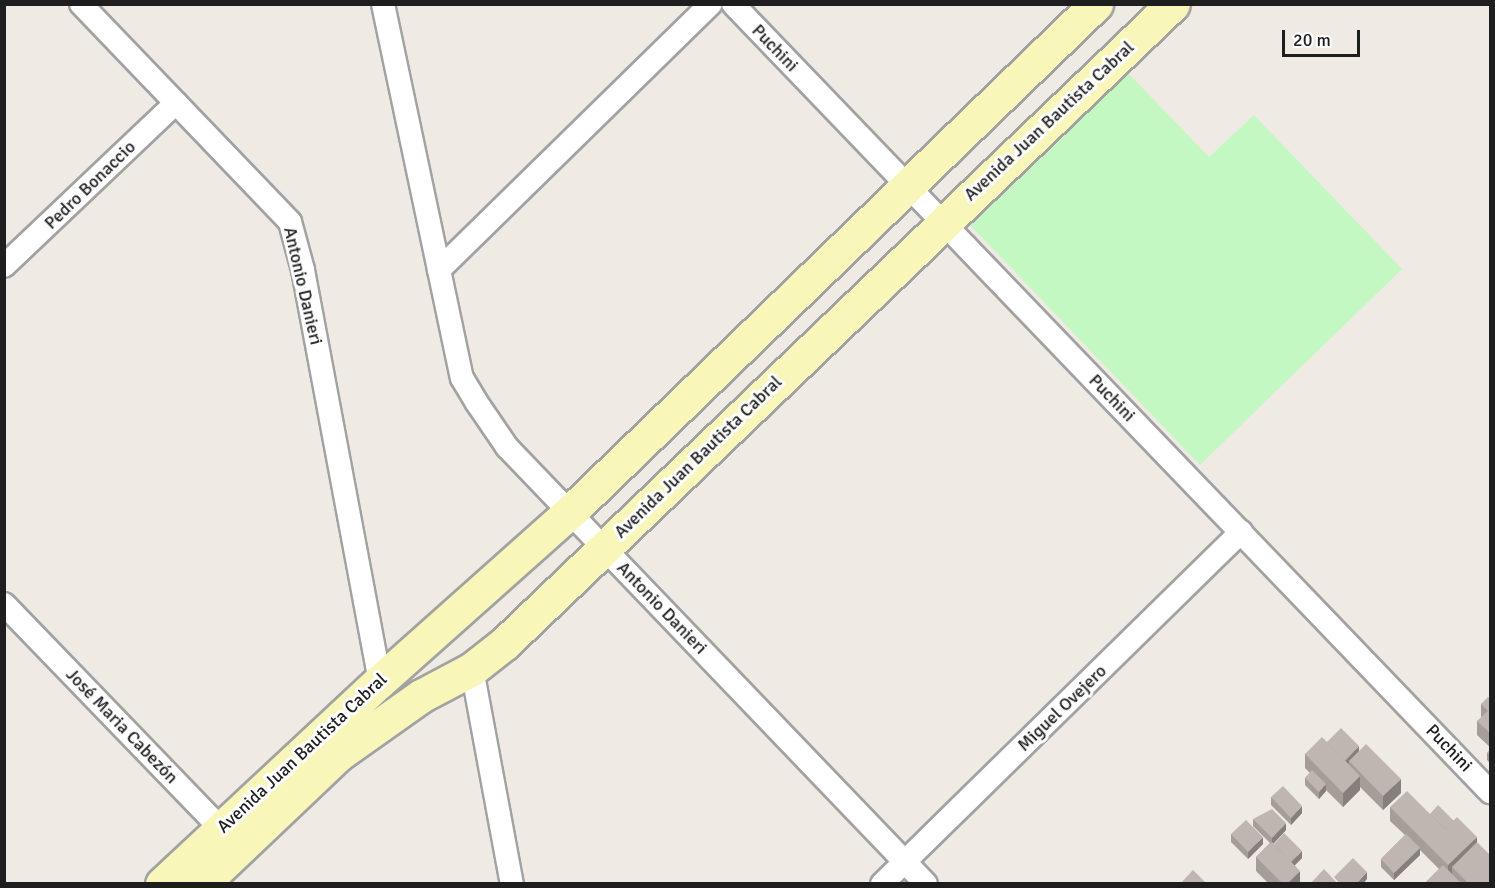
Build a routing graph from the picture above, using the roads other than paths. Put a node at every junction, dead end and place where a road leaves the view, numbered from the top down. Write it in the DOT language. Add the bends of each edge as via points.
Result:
graph roads {
  1 [pos="81,4"];
  2 [pos="383,4"];
  3 [pos="711,4"];
  4 [pos="733,4"];
  5 [pos="1096,4"];
  6 [pos="1173,4"];
  7 [pos="176,103"];
  8 [pos="907,185"];
  9 [pos="943,221"];
  10 [pos="4,267"];
  11 [pos="439,270"];
  12 [pos="571,512"];
  13 [pos="1241,532"];
  14 [pos="605,548"];
  15 [pos="4,604"];
  16 [pos="472,669"];
  17 [pos="380,681"];
  18 [pos="1491,792"];
  19 [pos="230,838"];
  20 [pos="905,862"];
  21 [pos="162,884"];
  22 [pos="202,884"];
  23 [pos="512,884"];
  24 [pos="882,884"];
  25 [pos="926,884"];
  1 -- 7 [label="street, Antonio Danieri"];
  2 -- 11 [label="street, Antonio Danieri"];
  3 -- 11 [label="street"];
  4 -- 8 [label="street, Puchini"];
  5 -- 8 [label="main road, Avenida Juan Bautista Cabral"];
  6 -- 9 [label="main road, Avenida Juan Bautista Cabral"];
  7 -- 10 [label="street, Pedro Bonaccio"];
  7 -- 17 [label="street, Antonio Danieri" via="290,222 303,270"];
  8 -- 9 [label="street, Puchini"];
  8 -- 12 [label="main road, Avenida Juan Bautista Cabral"];
  9 -- 13 [label="street, Puchini"];
  9 -- 14 [label="main road, Avenida Juan Bautista Cabral"];
  11 -- 12 [label="street, Antonio Danieri" via="462,378 507,447"];
  12 -- 14 [label="street, Antonio Danieri"];
  12 -- 17 [label="main road, Avenida Juan Bautista Cabral"];
  13 -- 18 [label="street, Puchini"];
  13 -- 20 [label="street, Miguel Ovejero"];
  14 -- 16 [label="main road, Avenida Juan Bautista Cabral"];
  14 -- 20 [label="street, Antonio Danieri"];
  15 -- 19 [label="street, José Maria Cabezón"];
  16 -- 19 [label="main road, Avenida Juan Bautista Cabral" via="420,696"];
  16 -- 23 [label="street"];
  17 -- 19 [label="main road, Avenida Juan Bautista Cabral"];
  19 -- 21 [label="main road, Avenida Juan Bautista Cabral"];
  19 -- 22 [label="main road, Avenida Juan Bautista Cabral"];
  20 -- 24 [label="street, Miguel Ovejero"];
  20 -- 25 [label="street, Antonio Danieri"];
}
